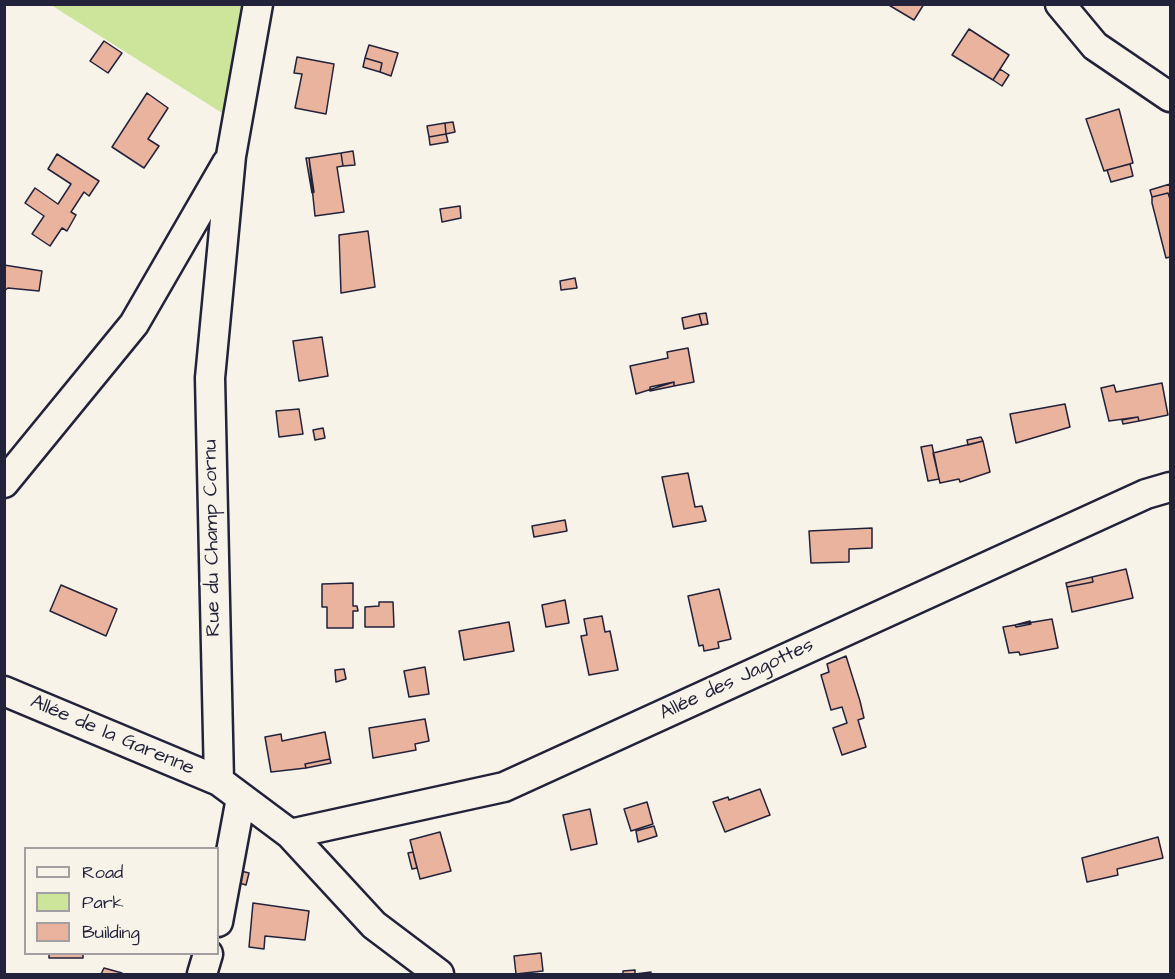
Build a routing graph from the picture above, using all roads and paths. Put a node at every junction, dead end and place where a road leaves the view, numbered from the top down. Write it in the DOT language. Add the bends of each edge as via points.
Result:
graph roads {
  1 [pos="258,4"];
  2 [pos="1060,4"];
  3 [pos="1170,96"];
  4 [pos="231,156"];
  5 [pos="4,483"];
  6 [pos="1170,487"];
  7 [pos="4,691"];
  8 [pos="219,781"];
  9 [pos="241,798"];
  10 [pos="290,834"];
  11 [pos="219,917"];
  12 [pos="208,955"];
  13 [pos="202,975"];
  14 [pos="439,975"];
  1 -- 4 [label="street, Rue du Champ Cornu"];
  2 -- 3 [label="street" via="1095,46"];
  4 -- 5 [label="street" via="134,324"];
  4 -- 8 [label="street, Rue du Champ Cornu" via="210,378"];
  6 -- 10 [label="street, Allée des Jagottes" via="1146,494 504,787"];
  7 -- 8 [label="street, Allée de la Garenne"];
  8 -- 9 [label="street"];
  9 -- 10 [label="street"];
  9 -- 11 [label="street"];
  10 -- 14 [label="street" via="374,925"];
  12 -- 13 [label="street"];
}
